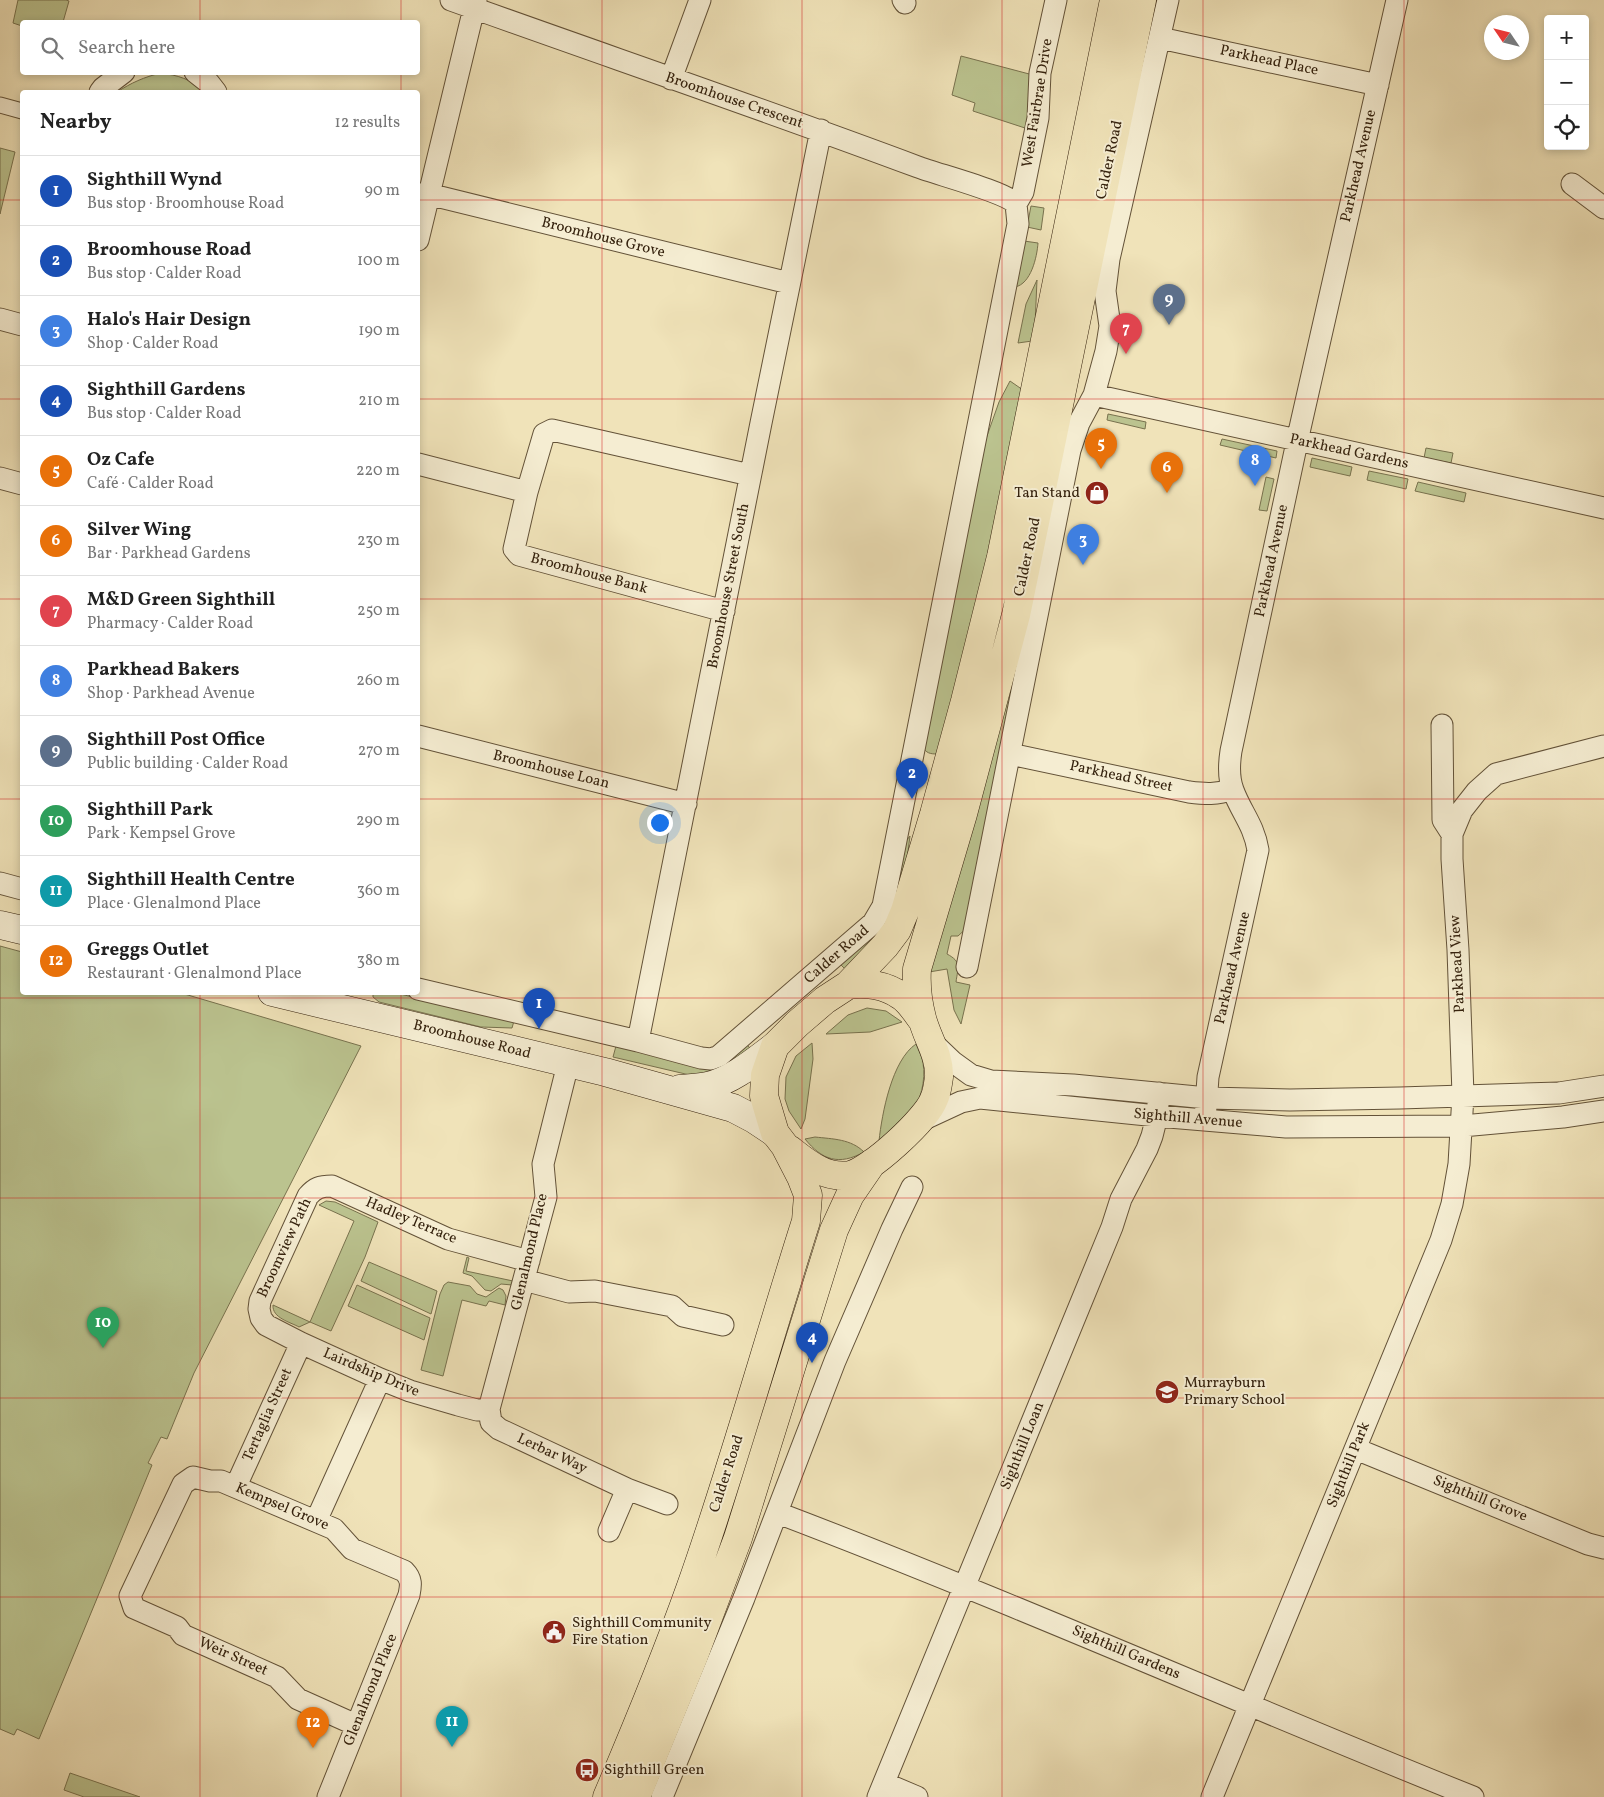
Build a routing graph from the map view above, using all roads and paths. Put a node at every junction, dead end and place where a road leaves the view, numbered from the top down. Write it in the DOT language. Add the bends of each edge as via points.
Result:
graph roads {
  1 [pos="451,0"];
  2 [pos="700,0"];
  3 [pos="1056,0"];
  4 [pos="1114,0"];
  5 [pos="1142,0"];
  6 [pos="1168,0"];
  7 [pos="1397,0"];
  8 [pos="475,4"];
  9 [pos="1160,38"];
  10 [pos="120,75"];
  11 [pos="199,75"];
  12 [pos="671,79"];
  13 [pos="1378,85"];
  14 [pos="101,90"];
  15 [pos="214,90"];
  16 [pos="0,105"];
  17 [pos="20,110"];
  18 [pos="821,130"];
  19 [pos="1572,184"];
  20 [pos="423,194"];
  21 [pos="1016,204"];
  22 [pos="1604,208"];
  23 [pos="420,222"];
  24 [pos="789,283"];
  25 [pos="0,319"];
  26 [pos="20,324"];
  27 [pos="1094,396"];
  28 [pos="1298,441"];
  29 [pos="420,465"];
  30 [pos="750,475"];
  31 [pos="0,478"];
  32 [pos="20,483"];
  33 [pos="527,492"];
  34 [pos="1604,508"];
  35 [pos="724,611"];
  36 [pos="1442,725"];
  37 [pos="420,737"];
  38 [pos="1604,746"];
  39 [pos="1010,754"];
  40 [pos="1232,789"];
  41 [pos="686,804"];
  42 [pos="1452,834"];
  43 [pos="0,883"];
  44 [pos="20,888"];
  45 [pos="0,925"];
  46 [pos="20,930"];
  47 [pos="965,954"];
  48 [pos="848,985"];
  49 [pos="420,989"];
  50 [pos="284,995"];
  51 [pos="927,1031"];
  52 [pos="638,1041"];
  53 [pos="775,1046"];
  54 [pos="568,1064"];
  55 [pos="1604,1086"];
  56 [pos="671,1090"];
  57 [pos="1159,1093"];
  58 [pos="1463,1095"];
  59 [pos="1207,1098"];
  60 [pos="1315,1100"];
  61 [pos="1604,1112"];
  62 [pos="1157,1116"];
  63 [pos="1205,1120"];
  64 [pos="920,1121"];
  65 [pos="1462,1126"];
  66 [pos="1315,1127"];
  67 [pos="780,1139"];
  68 [pos="872,1163"];
  69 [pos="323,1186"];
  70 [pos="912,1187"];
  71 [pos="526,1271"];
  72 [pos="261,1318"];
  73 [pos="723,1325"];
  74 [pos="301,1343"];
  75 [pos="380,1379"];
  76 [pos="489,1409"];
  77 [pos="1356,1449"];
  78 [pos="236,1486"];
  79 [pos="627,1489"];
  80 [pos="667,1504"];
  81 [pos="778,1513"];
  82 [pos="316,1521"];
  83 [pos="609,1531"];
  84 [pos="1604,1548"];
  85 [pos="411,1583"];
  86 [pos="965,1586"];
  87 [pos="134,1608"];
  88 [pos="1250,1706"];
  89 [pos="356,1725"];
  90 [pos="881,1790"];
  91 [pos="328,1797"];
  92 [pos="607,1797"];
  93 [pos="636,1797"];
  94 [pos="662,1797"];
  95 [pos="917,1797"];
  96 [pos="1212,1797"];
  97 [pos="1473,1797"];
  1 -- 8 [label="street, Broomhouse Crescent"];
  2 -- 12 [label="street"];
  3 -- 21 [label="street, West Fairbrae Drive" via="1040,73 1038,118 1023,192"];
  4 -- 48 [label="main road, Calder Road" via="1001,557 965,701 905,911 885,946"];
  5 -- 51 [label="main road, Calder Road" via="1016,615 963,814 917,969 916,983"];
  6 -- 9 [label="street, Calder Road"];
  7 -- 13 [label="street, Parkhead Avenue"];
  8 -- 12 [label="street, Broomhouse Crescent"];
  8 -- 20 [label="street"];
  9 -- 13 [label="street, Parkhead Place"];
  9 -- 27 [label="street, Calder Road" via="1109,259 1105,291 1110,326"];
  10 -- 14 [label="street"];
  11 -- 15 [label="street"];
  12 -- 18 [label="street, Broomhouse Crescent"];
  13 -- 28 [label="street, Parkhead Avenue"];
  16 -- 17 [label="street"];
  18 -- 21 [label="street, Broomhouse Crescent" via="1002,195"];
  18 -- 24 [label="street, Broomhouse Street South"];
  19 -- 22 [label="street"];
  20 -- 23 [label="street"];
  20 -- 24 [label="street, Broomhouse Grove"];
  21 -- 52 [label="street, Calder Road" via="1018,224 883,906 874,923 719,1056 701,1058"];
  24 -- 30 [label="street, Broomhouse Street South"];
  25 -- 26 [label="street"];
  27 -- 28 [label="street, Parkhead Gardens"];
  27 -- 39 [label="street, Calder Road" via="1070,450"];
  28 -- 34 [label="street, Parkhead Gardens"];
  28 -- 40 [label="street, Parkhead Avenue" via="1230,751"];
  29 -- 33 [label="street"];
  30 -- 33 [label="street, Broomhouse Bank" via="552,430 544,434"];
  30 -- 35 [label="street, Broomhouse Street South"];
  31 -- 32 [label="street"];
  33 -- 35 [label="street, Broomhouse Bank" via="514,549 519,555"];
  35 -- 41 [label="street, Broomhouse Street South"];
  36 -- 42 [label="street, Parkhead View" via="1444,820"];
  37 -- 41 [label="street, Broomhouse Loan"];
  38 -- 42 [label="street, Parkhead View" via="1496,774 1476,791 1462,810"];
  39 -- 40 [label="street, Parkhead Street" via="1208,795"];
  39 -- 47 [label="street, Calder Road"];
  40 -- 59 [label="street, Parkhead Avenue" via="1251,825 1258,850 1208,1077"];
  41 -- 52 [label="street, Broomhouse Street South"];
  42 -- 58 [label="street, Parkhead View"];
  43 -- 44 [label="street"];
  45 -- 46 [label="main road"];
  48 -- 51 [label="main road, Calder Road" via="881,986 902,996"];
  48 -- 53 [label="main road, Calder Road" via="797,1024"];
  49 -- 52 [label="street"];
  50 -- 54 [label="main road, Broomhouse Road"];
  51 -- 57 [label="street, Sighthill Avenue" via="953,1062 971,1075 990,1082"];
  51 -- 64 [label="main road, Calder Road" via="939,1076 934,1100"];
  53 -- 56 [label="main road, Broomhouse Road" via="726,1080 708,1086"];
  53 -- 67 [label="main road, Calder Road" via="765,1075 764,1096"];
  54 -- 56 [label="main road, Broomhouse Road"];
  54 -- 71 [label="street, Glenalmond Place" via="543,1164 546,1197"];
  55 -- 58 [label="street, Sighthill Avenue" via="1558,1093"];
  56 -- 67 [label="main road, Broomhouse Road" via="733,1108"];
  57 -- 59 [label="street, Sighthill Avenue"];
  57 -- 62 [label="street, Sighthill Loan"];
  58 -- 60 [label="street, Sighthill Avenue"];
  58 -- 65 [label="street"];
  59 -- 60 [label="street, Sighthill Avenue"];
  59 -- 63 [label="street, Parkhead Avenue"];
  60 -- 66 [label="street"];
  61 -- 65 [label="street, Sighthill Avenue"];
  62 -- 63 [label="street, Sighthill Avenue"];
  62 -- 64 [label="street, Sighthill Avenue" via="980,1098 961,1102"];
  62 -- 86 [label="street, Sighthill Loan" via="1147,1149 1121,1199"];
  63 -- 66 [label="street, Sighthill Avenue"];
  64 -- 68 [label="main road, Calder Road"];
  65 -- 66 [label="street, Sighthill Avenue"];
  65 -- 77 [label="street, Sighthill Park" via="1452,1204 1441,1240"];
  67 -- 68 [label="main road, Calder Road" via="813,1168 830,1174 851,1175"];
  67 -- 92 [label="main road, Calder Road" via="808,1195 806,1221 690,1588"];
  68 -- 93 [label="main road, Calder Road" via="850,1195 834,1230 728,1565 697,1650"];
  69 -- 71 [label="street, Hadley Terrace" via="332,1186"];
  69 -- 72 [label="street, Broomview Path" via="308,1196 260,1301"];
  70 -- 81 [label="street" via="885,1227"];
  71 -- 73 [label="street, Hadley Terrace" via="569,1292 595,1291 672,1306 683,1316"];
  71 -- 76 [label="street, Glenalmond Place"];
  72 -- 74 [label="street, Lairdship Drive" via="266,1325"];
  74 -- 75 [label="street, Lairdship Drive"];
  74 -- 78 [label="street, Tertaglia Street"];
  75 -- 76 [label="street, Lairdship Drive" via="458,1405 477,1410"];
  75 -- 82 [label="street"];
  76 -- 79 [label="street, Lerbar Way" via="491,1422 499,1429"];
  77 -- 84 [label="street, Sighthill Grove"];
  77 -- 88 [label="street, Sighthill Park"];
  78 -- 82 [label="street, Kempsel Grove"];
  78 -- 87 [label="street, Kempsel Grove" via="193,1477 182,1484 130,1596"];
  79 -- 80 [label="street, Lerbar Way"];
  79 -- 83 [label="street"];
  81 -- 86 [label="street, Sighthill Gardens"];
  81 -- 94 [label="street"];
  82 -- 85 [label="street, Kempsel Grove" via="334,1529 352,1549 404,1571"];
  85 -- 89 [label="street, Glenalmond Place" via="410,1595"];
  86 -- 88 [label="street, Sighthill Gardens"];
  86 -- 90 [label="street, Sighthill Loan"];
  87 -- 89 [label="street, Weir Street" via="177,1627 183,1635 277,1677 298,1699"];
  88 -- 96 [label="street, Sighthill Park"];
  88 -- 97 [label="street, Sighthill Gardens"];
  89 -- 91 [label="street, Glenalmond Place"];
  90 -- 95 [label="street"];
}
